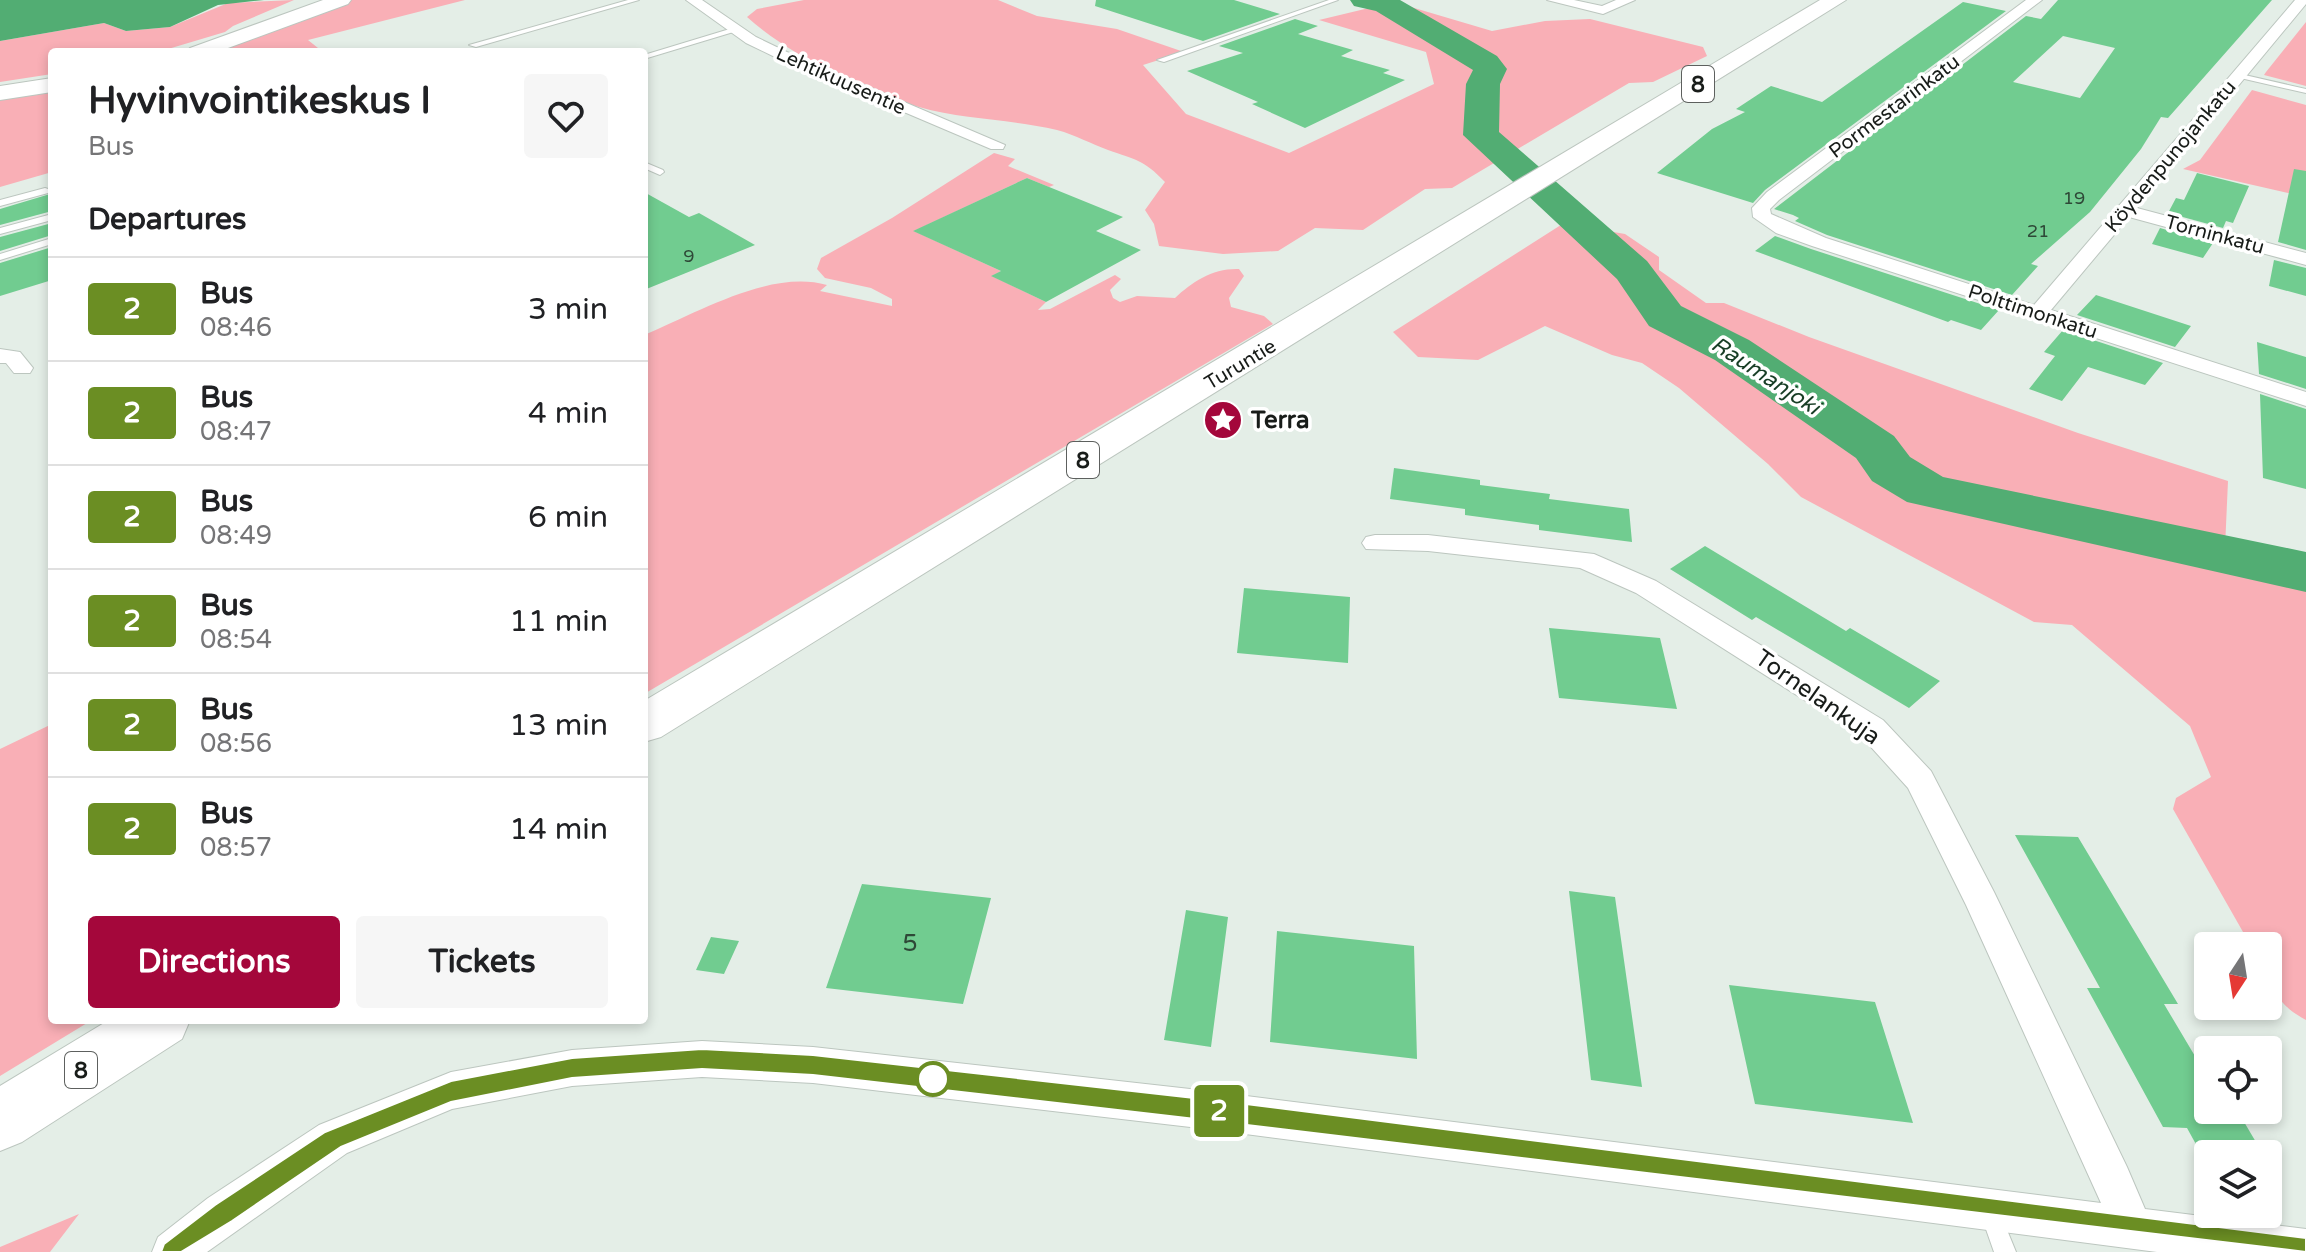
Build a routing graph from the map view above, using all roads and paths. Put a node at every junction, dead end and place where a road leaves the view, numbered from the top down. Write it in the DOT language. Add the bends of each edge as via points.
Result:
graph roads {
  1 [pos="341,0"];
  2 [pos="636,0"];
  3 [pos="693,0"];
  4 [pos="1554,0"];
  5 [pos="1628,0"];
  6 [pos="1835,0"];
  7 [pos="2035,0"];
  8 [pos="2302,0"];
  9 [pos="1332,1"];
  10 [pos="736,30"];
  11 [pos="473,45"];
  12 [pos="209,48"];
  13 [pos="648,56"];
  14 [pos="1161,60"];
  15 [pos="2239,75"];
  16 [pos="48,86"];
  17 [pos="2306,91"];
  18 [pos="0,93"];
  19 [pos="997,145"];
  20 [pos="648,167"];
  21 [pos="660,172"];
  22 [pos="45,191"];
  23 [pos="0,203"];
  24 [pos="2124,210"];
  25 [pos="1762,217"];
  26 [pos="48,218"];
  27 [pos="0,231"];
  28 [pos="48,242"];
  29 [pos="0,257"];
  30 [pos="2306,259"];
  31 [pos="2038,313"];
  32 [pos="0,356"];
  33 [pos="22,368"];
  34 [pos="2306,399"];
  35 [pos="1375,543"];
  36 [pos="648,722"];
  37 [pos="155,1024"];
  38 [pos="0,1121"];
  39 [pos="1988,1209"];
  40 [pos="2131,1227"];
  41 [pos="2306,1250"];
  42 [pos="173,1252"];
  43 [pos="2005,1252"];
  1 -- 12 [label="main road"];
  2 -- 11 [label="lane"];
  3 -- 10 [label="street, Lehtikuusentie"];
  4 -- 5 [label="street" via="1603,10"];
  6 -- 36 [label="highway, Turuntie / 8"];
  7 -- 25 [label="street, Pormestarinkatu" via="1773,196 1761,208"];
  8 -- 15 [label="street, Köydenpunojankatu"];
  9 -- 14 [label="lane"];
  10 -- 13 [label="lane"];
  10 -- 19 [label="street, Lehtikuusentie" via="796,61"];
  15 -- 17 [label="lane"];
  15 -- 24 [label="street, Köydenpunojankatu"];
  16 -- 18 [label="main road"];
  20 -- 21 [label="lane"];
  22 -- 23 [label="lane"];
  24 -- 30 [label="street, Torninkatu"];
  24 -- 31 [label="street, Köydenpunojankatu"];
  25 -- 31 [label="street, Polttimonkatu" via="1819,242"];
  26 -- 27 [label="lane"];
  28 -- 29 [label="lane"];
  31 -- 34 [label="street, Polttimonkatu"];
  32 -- 33 [label="street" via="12,357"];
  35 -- 40 [label="street, Tornelankuja" via="1428,543 1585,560 1646,587 1872,728 1920,780"];
  37 -- 38 [label="highway, 8"];
  39 -- 40 [label="street"];
  39 -- 42 [label="street" via="1199,1109 813,1065 702,1059 572,1068 451,1091 333,1139"];
  39 -- 43 [label="lane"];
  40 -- 41 [label="street"];
}
